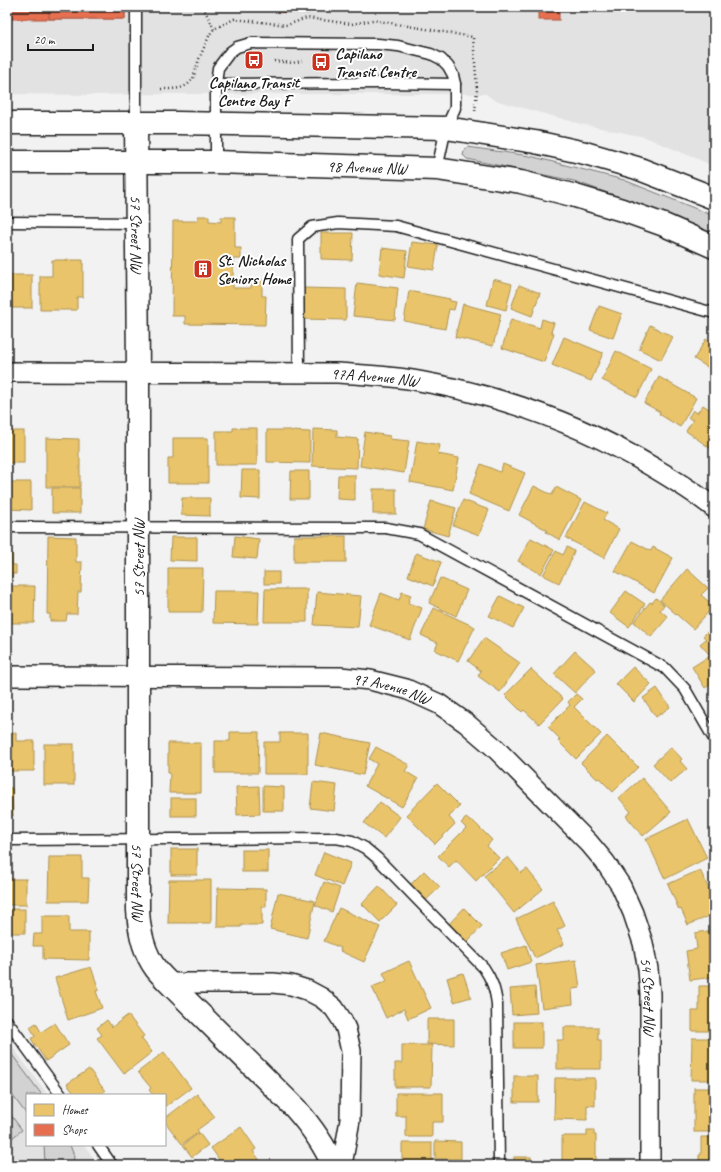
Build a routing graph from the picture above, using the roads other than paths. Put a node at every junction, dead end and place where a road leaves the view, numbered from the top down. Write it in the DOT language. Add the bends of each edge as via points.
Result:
graph roads {
  1 [pos="136,7"];
  2 [pos="216,84"];
  3 [pos="455,84"];
  4 [pos="7,123"];
  5 [pos="136,123"];
  6 [pos="216,124"];
  7 [pos="446,128"];
  8 [pos="7,162"];
  9 [pos="137,162"];
  10 [pos="216,162"];
  11 [pos="437,169"];
  12 [pos="714,198"];
  13 [pos="7,222"];
  14 [pos="137,223"];
  15 [pos="714,247"];
  16 [pos="714,313"];
  17 [pos="7,372"];
  18 [pos="138,372"];
  19 [pos="299,372"];
  20 [pos="714,508"];
  21 [pos="7,527"];
  22 [pos="138,527"];
  23 [pos="7,676"];
  24 [pos="138,676"];
  25 [pos="714,739"];
  26 [pos="138,838"];
  27 [pos="7,840"];
  28 [pos="589,844"];
  29 [pos="169,983"];
  30 [pos="7,1021"];
  31 [pos="60,1094"];
  32 [pos="99,1146"];
  33 [pos="112,1165"];
  34 [pos="333,1165"];
  35 [pos="342,1165"];
  36 [pos="500,1165"];
  37 [pos="650,1165"];
  1 -- 5 [label="lane"];
  2 -- 3 [label="lane"];
  2 -- 3 [label="lane" via="218,68 237,47 250,44 378,44 398,46 441,59 448,66"];
  2 -- 6 [label="lane"];
  3 -- 7 [label="lane" via="455,108"];
  4 -- 5 [label="main road"];
  5 -- 6 [label="main road"];
  5 -- 9 [label="main road, 57 Street NW"];
  6 -- 7 [label="main road"];
  6 -- 10 [label="lane"];
  7 -- 11 [label="lane"];
  7 -- 12 [label="main road" via="536,142 586,153 637,168"];
  8 -- 9 [label="main road, 98 Avenue NW"];
  9 -- 10 [label="main road, 98 Avenue NW"];
  9 -- 14 [label="main road, 57 Street NW"];
  10 -- 11 [label="main road, 98 Avenue NW"];
  11 -- 15 [label="main road, 98 Avenue NW" via="521,182 572,195 650,220"];
  13 -- 14 [label="lane"];
  14 -- 18 [label="main road, 57 Street NW"];
  16 -- 19 [label="lane" via="396,226 338,223 312,226 298,239"];
  17 -- 18 [label="street, 97A Avenue NW"];
  18 -- 19 [label="street, 97A Avenue NW"];
  18 -- 22 [label="main road, 57 Street NW"];
  19 -- 20 [label="street, 97A Avenue NW" via="373,375 419,381 464,390 515,405 562,421 635,457"];
  21 -- 22 [label="lane"];
  22 -- 24 [label="main road, 57 Street NW"];
  22 -- 25 [label="lane" via="386,528 419,534 665,668 685,689"];
  23 -- 24 [label="street, 97 Avenue NW"];
  24 -- 26 [label="main road, 57 Street NW"];
  24 -- 28 [label="street, 97 Avenue NW" via="340,677 370,680 406,689 439,704 466,723 495,748"];
  26 -- 27 [label="lane"];
  26 -- 29 [label="main road, 57 Street NW" via="139,924 150,959"];
  26 -- 36 [label="lane" via="336,838 352,841 377,858 492,979 497,1004"];
  28 -- 37 [label="street, 54 Street NW" via="621,886 643,943 648,969"];
  29 -- 34 [label="main road, 57 Street NW" via="295,1108 324,1147"];
  29 -- 35 [label="street" via="291,985 322,998 334,1008 346,1029 351,1051 350,1120"];
  30 -- 31 [label="lane"];
  32 -- 33 [label="lane"];
}
